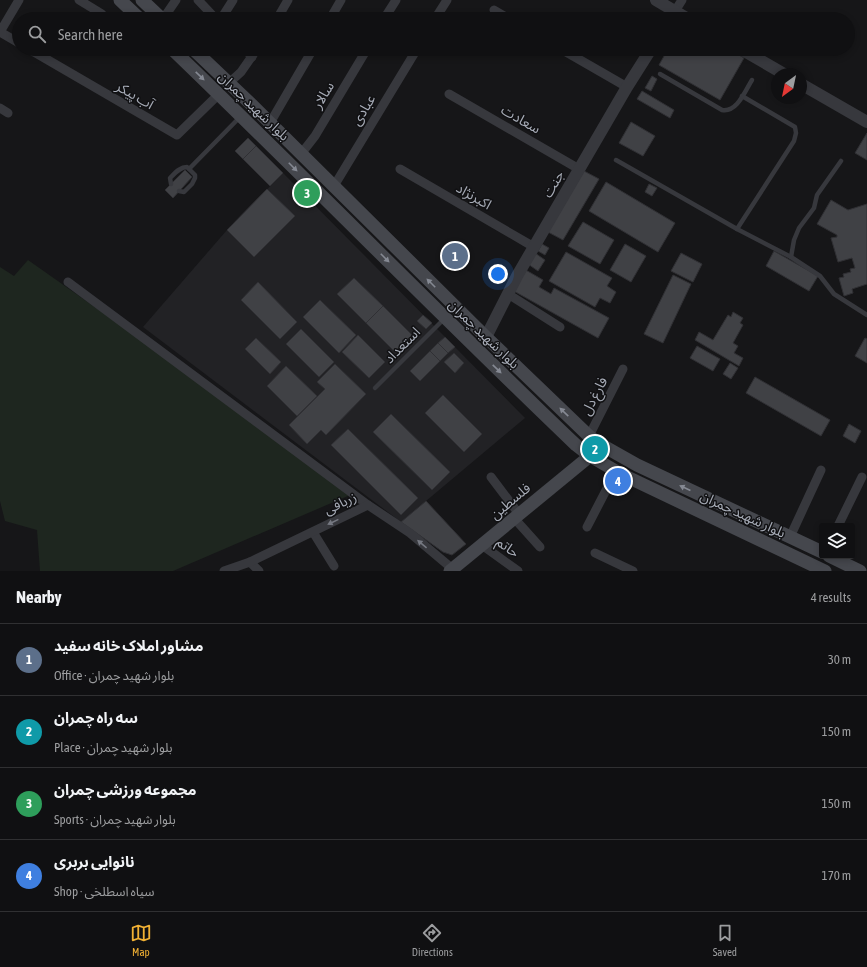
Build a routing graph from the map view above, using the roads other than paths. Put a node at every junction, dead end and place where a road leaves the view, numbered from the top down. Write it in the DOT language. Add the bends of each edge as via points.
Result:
graph roads {
  1 [pos="19,0"];
  2 [pos="79,0"];
  3 [pos="120,0"];
  4 [pos="142,0"];
  5 [pos="176,0"];
  6 [pos="198,0"];
  7 [pos="233,0"];
  8 [pos="288,0"];
  9 [pos="341,0"];
  10 [pos="396,0"];
  11 [pos="447,0"];
  12 [pos="656,0"];
  13 [pos="682,0"];
  14 [pos="494,10"];
  15 [pos="99,12"];
  16 [pos="133,12"];
  17 [pos="155,12"];
  18 [pos="167,12"];
  19 [pos="209,12"];
  20 [pos="226,12"];
  21 [pos="281,12"];
  22 [pos="334,12"];
  23 [pos="388,12"];
  24 [pos="439,12"];
  25 [pos="497,12"];
  26 [pos="670,12"];
  27 [pos="675,12"];
  28 [pos="0,32"];
  29 [pos="12,40"];
  30 [pos="40,56"];
  31 [pos="179,56"];
  32 [pos="203,56"];
  33 [pos="253,56"];
  34 [pos="309,56"];
  35 [pos="363,56"];
  36 [pos="413,56"];
  37 [pos="572,56"];
  38 [pos="647,56"];
  39 [pos="753,56"];
  40 [pos="774,68"];
  41 [pos="660,74"];
  42 [pos="752,80"];
  43 [pos="229,83"];
  44 [pos="627,87"];
  45 [pos="807,87"];
  46 [pos="219,94"];
  47 [pos="449,94"];
  48 [pos="742,96"];
  49 [pos="252,105"];
  50 [pos="241,116"];
  51 [pos="867,122"];
  52 [pos="270,123"];
  53 [pos="259,133"];
  54 [pos="301,154"];
  55 [pos="616,160"];
  56 [pos="841,161"];
  57 [pos="189,169"];
  58 [pos="400,169"];
  59 [pos="579,169"];
  60 [pos="171,184"];
  61 [pos="334,186"];
  62 [pos="179,191"];
  63 [pos="736,229"];
  64 [pos="534,247"];
  65 [pos="791,257"];
  66 [pos="68,282"];
  67 [pos="508,294"];
  68 [pos="450,301"];
  69 [pos="442,315"];
  70 [pos="867,315"];
  71 [pos="560,327"];
  72 [pos="486,337"];
  73 [pos="476,349"];
  74 [pos="623,369"];
  75 [pos="375,388"];
  76 [pos="589,436"];
  77 [pos="590,456"];
  78 [pos="821,470"];
  79 [pos="616,471"];
  80 [pos="491,477"];
  81 [pos="862,477"];
  82 [pos="368,505"];
  83 [pos="517,516"];
  84 [pos="839,523"];
  85 [pos="586,527"];
  86 [pos="313,532"];
  87 [pos="790,537"];
  88 [pos="482,545"];
  89 [pos="540,547"];
  90 [pos="819,551"];
  91 [pos="595,553"];
  92 [pos="835,559"];
  93 [pos="250,562"];
  94 [pos="334,566"];
  95 [pos="452,570"];
  96 [pos="224,571"];
  97 [pos="259,571"];
  98 [pos="518,571"];
  99 [pos="632,571"];
  100 [pos="825,571"];
  101 [pos="860,571"];
  1 -- 28 [label="street"];
  2 -- 15 [label="street"];
  3 -- 16 [label="main road"];
  4 -- 17 [label="main road"];
  5 -- 18 [label="street"];
  6 -- 19 [label="street"];
  7 -- 20 [label="street"];
  8 -- 21 [label="street"];
  9 -- 22 [label="street"];
  10 -- 23 [label="street"];
  11 -- 24 [label="street"];
  12 -- 26 [label="street"];
  13 -- 27 [label="street"];
  14 -- 25 [label="street"];
  28 -- 29 [label="street"];
  30 -- 46 [label="street, آب پیکر" via="177,135"];
  31 -- 46 [label="main road, بلوار شهید چمران, one-way"];
  32 -- 43 [label="main road, بلوار شهید چمران"];
  33 -- 43 [label="street"];
  34 -- 52 [label="street"];
  35 -- 54 [label="street, سالار" via="315,136"];
  36 -- 61 [label="street, عبادی"];
  37 -- 44 [label="street"];
  38 -- 44 [label="street, جنت"];
  39 -- 40 [label="street"];
  41 -- 48 [label="lane" via="722,110 732,109"];
  42 -- 48 [label="lane"];
  43 -- 46 [label="main road"];
  43 -- 49 [label="main road, بلوار شهید چمران"];
  44 -- 59 [label="street, جنت"];
  45 -- 51 [label="street"];
  46 -- 50 [label="main road, بلوار شهید چمران"];
  47 -- 59 [label="street, سعادت"];
  48 -- 63 [label="lane" via="795,127 796,133 794,141"];
  49 -- 50 [label="main road"];
  49 -- 52 [label="main road, بلوار شهید چمران"];
  50 -- 53 [label="main road, بلوار شهید چمران"];
  50 -- 57 [label="lane"];
  52 -- 53 [label="main road"];
  52 -- 54 [label="main road, بلوار شهید چمران"];
  53 -- 69 [label="main road, بلوار شهید چمران, one-way"];
  54 -- 61 [label="main road, بلوار شهید چمران"];
  55 -- 63 [label="lane"];
  56 -- 65 [label="lane" via="817,195 814,208 799,228"];
  57 -- 60 [label="lane" via="185,167 179,170 170,178"];
  57 -- 62 [label="lane" via="195,175 194,181 184,192"];
  58 -- 64 [label="street, اکبرنژاد"];
  59 -- 64 [label="street, جنت"];
  68 -- 61 [label="main road, بلوار شهید چمران, one-way"];
  63 -- 65 [label="lane"];
  64 -- 67 [label="street, جنت"];
  65 -- 70 [label="lane" via="820,276 834,294"];
  66 -- 82 [label="street"];
  67 -- 71 [label="street"];
  67 -- 72 [label="street, جنت"];
  68 -- 69 [label="main road"];
  68 -- 72 [label="main road, بلوار شهید چمران"];
  69 -- 73 [label="main road, بلوار شهید چمران"];
  69 -- 75 [label="lane, استعداد"];
  72 -- 73 [label="main road"];
  76 -- 72 [label="main road, بلوار شهید چمران, one-way"];
  73 -- 77 [label="main road, بلوار شهید چمران, one-way"];
  74 -- 76 [label="street, فارغ دل"];
  87 -- 76 [label="main road, بلوار شهید چمران, one-way" via="637,465 598,444"];
  77 -- 79 [label="main road, بلوار شهید چمران"];
  77 -- 83 [label="main road, فلسطین"];
  78 -- 87 [label="street"];
  79 -- 85 [label="street"];
  79 -- 100 [label="main road, بلوار شهید چمران"];
  80 -- 83 [label="street"];
  81 -- 84 [label="street"];
  82 -- 86 [label="street, زربافی, one-way"];
  95 -- 82 [label="street, زربافی, one-way" via="410,533"];
  83 -- 88 [label="main road, فلسطین"];
  83 -- 89 [label="street"];
  86 -- 93 [label="street, زربافی"];
  86 -- 94 [label="street"];
  87 -- 90 [label="main road, بلوار شهید چمران"];
  88 -- 95 [label="main road, فلسطین"];
  88 -- 98 [label="street, حاتم"];
  91 -- 99 [label="street"];
  92 -- 101 [label="main road"];
  93 -- 96 [label="street, زربافی"];
  93 -- 97 [label="street"];
}
